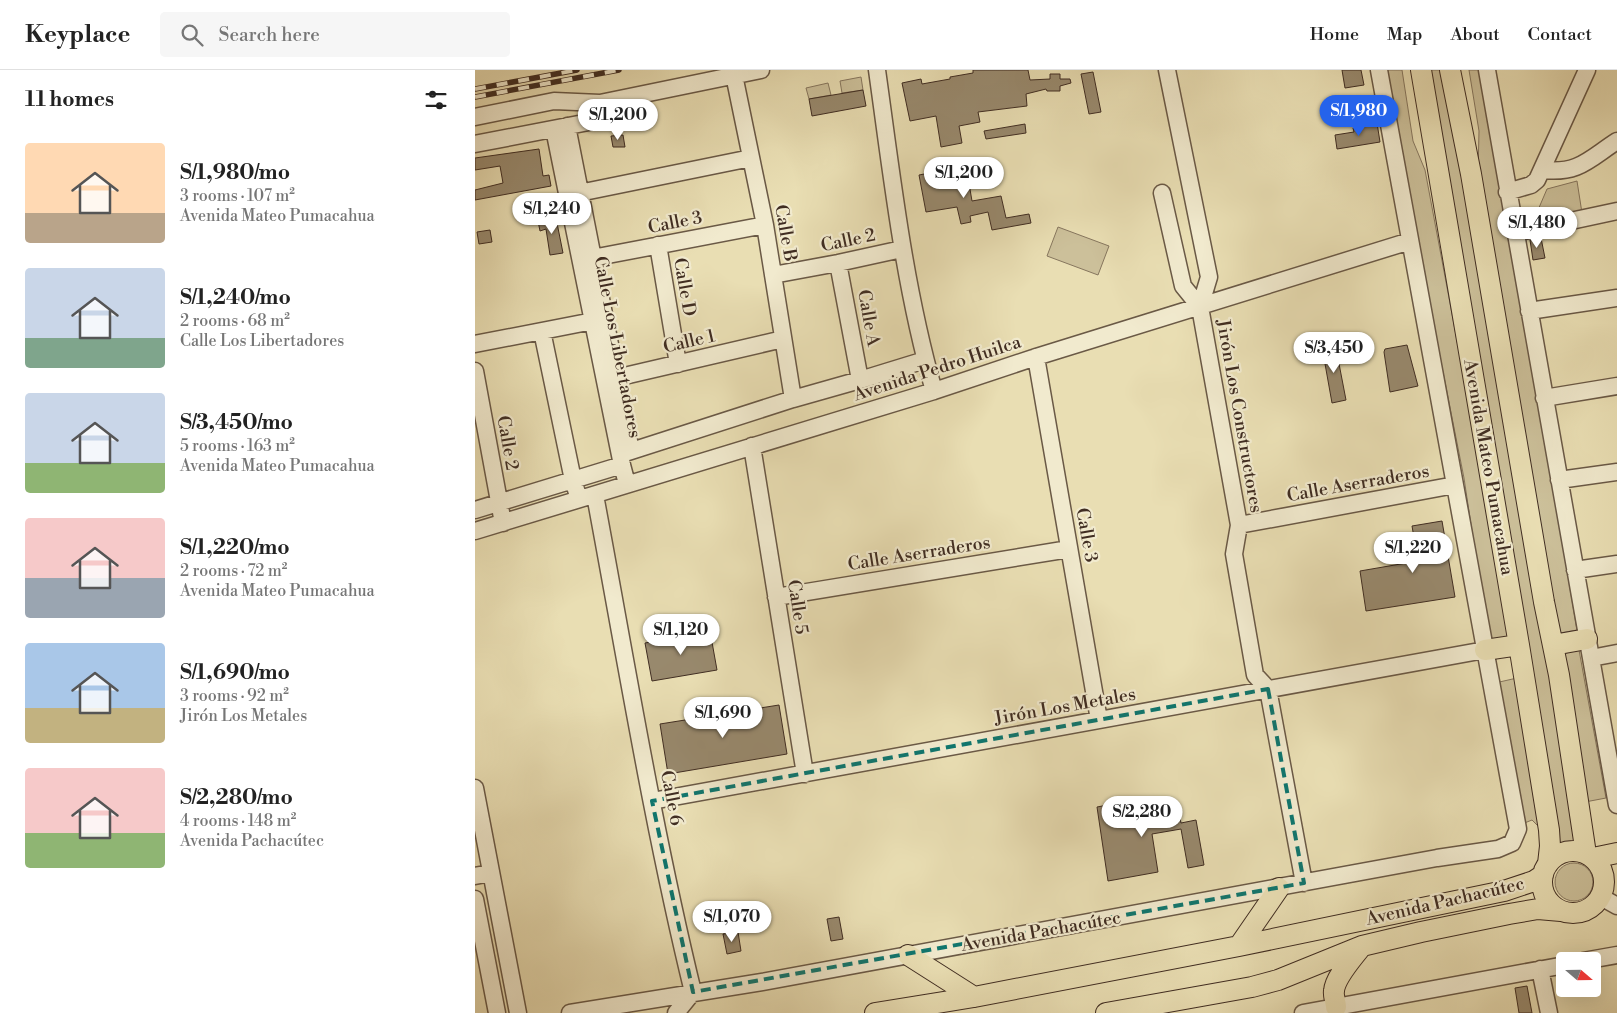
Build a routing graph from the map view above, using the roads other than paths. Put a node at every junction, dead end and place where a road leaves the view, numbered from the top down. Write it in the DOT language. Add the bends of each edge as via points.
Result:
graph roads {
  1 [pos="761,70"];
  2 [pos="877,70"];
  3 [pos="1167,70"];
  4 [pos="1379,70"];
  5 [pos="1421,70"];
  6 [pos="1450,70"];
  7 [pos="1487,70"];
  8 [pos="1587,70"];
  9 [pos="734,75"];
  10 [pos="643,94"];
  11 [pos="475,117"];
  12 [pos="560,128"];
  13 [pos="1617,141"];
  14 [pos="475,144"];
  15 [pos="751,158"];
  16 [pos="1543,170"];
  17 [pos="1507,192"];
  18 [pos="579,193"];
  19 [pos="1162,193"];
  20 [pos="1617,212"];
  21 [pos="765,225"];
  22 [pos="1480,227"];
  23 [pos="1515,232"];
  24 [pos="1448,233"];
  25 [pos="1410,241"];
  26 [pos="657,245"];
  27 [pos="903,249"];
  28 [pos="592,258"];
  29 [pos="838,263"];
  30 [pos="773,275"];
  31 [pos="1617,298"];
  32 [pos="1201,307"];
  33 [pos="1529,311"];
  34 [pos="593,321"];
  35 [pos="542,331"];
  36 [pos="783,340"];
  37 [pos="475,344"];
  38 [pos="1036,357"];
  39 [pos="925,360"];
  40 [pos="678,364"];
  41 [pos="475,371"];
  42 [pos="611,379"];
  43 [pos="860,380"];
  44 [pos="1617,386"];
  45 [pos="934,391"];
  46 [pos="793,398"];
  47 [pos="1544,398"];
  48 [pos="752,446"];
  49 [pos="624,457"];
  50 [pos="1617,472"];
  51 [pos="573,480"];
  52 [pos="1559,480"];
  53 [pos="627,484"];
  54 [pos="1455,485"];
  55 [pos="587,497"];
  56 [pos="498,503"];
  57 [pos="475,510"];
  58 [pos="503,523"];
  59 [pos="1239,525"];
  60 [pos="475,531"];
  61 [pos="1069,549"];
  62 [pos="1617,564"];
  63 [pos="1575,570"];
  64 [pos="776,597"];
  65 [pos="1519,645"];
  66 [pos="1553,645"];
  67 [pos="1589,648"];
  68 [pos="1485,650"];
  69 [pos="1617,653"];
  70 [pos="1268,689"];
  71 [pos="1099,720"];
  72 [pos="1612,744"];
  73 [pos="805,774"];
  74 [pos="475,788"];
  75 [pos="652,801"];
  76 [pos="1617,805"];
  77 [pos="1512,843"];
  78 [pos="1617,853"];
  79 [pos="1599,860"];
  80 [pos="1545,869"];
  81 [pos="491,873"];
  82 [pos="475,876"];
  83 [pos="1304,883"];
  84 [pos="1279,888"];
  85 [pos="1610,892"];
  86 [pos="475,899"];
  87 [pos="1561,911"];
  88 [pos="1239,946"];
  89 [pos="1362,946"];
  90 [pos="908,955"];
  91 [pos="1617,955"];
  92 [pos="1601,958"];
  93 [pos="1556,966"];
  94 [pos="1540,969"];
  95 [pos="693,992"];
  96 [pos="974,997"];
  97 [pos="1337,1010"];
  98 [pos="497,1013"];
  99 [pos="518,1013"];
  100 [pos="570,1013"];
  101 [pos="676,1013"];
  102 [pos="875,1013"];
  103 [pos="1106,1013"];
  104 [pos="1303,1013"];
  105 [pos="1549,1013"];
  1 -- 9 [label="street"];
  2 -- 27 [label="street"];
  3 -- 32 [label="street, Jirón Los Constructores" via="1209,277"];
  4 -- 25 [label="street, Avenida Mateo Pumacahua"];
  5 -- 24 [label="main road, Avenida Mateo Pumacahua"];
  6 -- 22 [label="main road, Avenida Mateo Pumacahua"];
  7 -- 17 [label="street"];
  8 -- 16 [label="street"];
  9 -- 10 [label="street"];
  9 -- 15 [label="street, Calle B"];
  10 -- 11 [label="street" via="600,103 554,101"];
  10 -- 12 [label="street" via="594,121"];
  12 -- 14 [label="street"];
  12 -- 18 [label="street, Calle Los Libertadores"];
  12 -- 34 [label="street, Calle Los Libertadores"];
  13 -- 16 [label="street" via="1579,166 1565,171"];
  15 -- 18 [label="street"];
  15 -- 21 [label="street, Calle B"];
  16 -- 17 [label="street" via="1531,185"];
  17 -- 23 [label="street"];
  18 -- 28 [label="street, Calle Los Libertadores"];
  19 -- 32 [label="street" via="1183,286"];
  20 -- 23 [label="street"];
  21 -- 26 [label="street, Calle 3"];
  21 -- 30 [label="street, Calle B"];
  22 -- 24 [label="main road"];
  22 -- 66 [label="main road, Avenida Mateo Pumacahua"];
  23 -- 33 [label="street"];
  24 -- 65 [label="main road, Avenida Mateo Pumacahua"];
  25 -- 32 [label="street, Avenida Pedro Huilca"];
  25 -- 54 [label="street, Avenida Mateo Pumacahua"];
  26 -- 28 [label="street, Calle 3"];
  26 -- 40 [label="street, Calle D"];
  27 -- 29 [label="street, Calle 2"];
  27 -- 39 [label="street"];
  28 -- 42 [label="street, Calle Los Libertadores"];
  29 -- 30 [label="street, Calle 2"];
  29 -- 43 [label="street, Calle A"];
  30 -- 36 [label="street, Calle B"];
  31 -- 33 [label="street"];
  32 -- 38 [label="street, Avenida Pedro Huilca"];
  32 -- 59 [label="street, Jirón Los Constructores"];
  33 -- 47 [label="street"];
  34 -- 35 [label="street"];
  34 -- 42 [label="street, Calle Los Libertadores"];
  35 -- 37 [label="street"];
  35 -- 51 [label="street"];
  36 -- 40 [label="street, Calle 1"];
  36 -- 46 [label="street, Calle B"];
  38 -- 45 [label="street, Avenida Pedro Huilca"];
  38 -- 61 [label="street, Calle 3"];
  39 -- 43 [label="street"];
  39 -- 45 [label="street"];
  40 -- 42 [label="street, Calle 1"];
  41 -- 56 [label="street, Calle 2"];
  42 -- 49 [label="street, Calle Los Libertadores"];
  43 -- 46 [label="street"];
  44 -- 47 [label="street"];
  45 -- 48 [label="street, Avenida Pedro Huilca"];
  46 -- 49 [label="street"];
  47 -- 52 [label="street"];
  48 -- 53 [label="street, Avenida Pedro Huilca"];
  48 -- 64 [label="street, Calle 5"];
  49 -- 51 [label="street"];
  49 -- 53 [label="street, Calle Los Libertadores"];
  50 -- 52 [label="street"];
  51 -- 55 [label="street"];
  51 -- 56 [label="street"];
  52 -- 63 [label="street"];
  53 -- 55 [label="street, Avenida Pedro Huilca"];
  54 -- 59 [label="street, Calle Aserraderos"];
  54 -- 68 [label="street, Avenida Mateo Pumacahua"];
  55 -- 58 [label="street, Avenida Pedro Huilca"];
  55 -- 75 [label="street, Calle 6"];
  56 -- 57 [label="street"];
  56 -- 58 [label="street, Calle 2"];
  58 -- 60 [label="street, Avenida Pedro Huilca"];
  59 -- 70 [label="street, Jirón Los Constructores" via="1234,554 1252,661 1255,675"];
  61 -- 64 [label="street, Calle Aserraderos"];
  61 -- 71 [label="street, Calle 3"];
  62 -- 63 [label="street"];
  63 -- 67 [label="street"];
  64 -- 73 [label="street, Calle 5"];
  65 -- 68 [label="main road"];
  65 -- 80 [label="main road, Avenida Mateo Pumacahua" via="1549,830 1550,846"];
  66 -- 67 [label="main road"];
  66 -- 79 [label="main road, Avenida Mateo Pumacahua"];
  67 -- 69 [label="street"];
  67 -- 72 [label="street"];
  68 -- 70 [label="street, Jirón Los Metales"];
  68 -- 77 [label="street, Avenida Mateo Pumacahua" via="1518,829"];
  70 -- 71 [label="street, Jirón Los Metales"];
  70 -- 83 [label="street, Jirón Los Constructores"];
  71 -- 73 [label="street, Jirón Los Metales"];
  72 -- 76 [label="street"];
  73 -- 75 [label="street, Jirón Los Metales"];
  74 -- 81 [label="street"];
  75 -- 95 [label="street, Calle 6"];
  77 -- 83 [label="street, Avenida Pachacútec" via="1498,849"];
  78 -- 79 [label="main road"];
  79 -- 80 [label="main road" via="1569,851 1554,858"];
  79 -- 85 [label="main road"];
  80 -- 87 [label="main road" via="1542,887 1547,899"];
  80 -- 88 [label="main road, Avenida Pachacútec" via="1534,881 1504,891"];
  81 -- 82 [label="street"];
  81 -- 99 [label="street"];
  83 -- 84 [label="street, Avenida Pachacútec"];
  84 -- 88 [label="main road"];
  84 -- 90 [label="street, Avenida Pachacútec"];
  85 -- 87 [label="main road" via="1586,911 1577,914"];
  86 -- 98 [label="street"];
  87 -- 89 [label="main road, Avenida Pachacútec" via="1539,909 1509,914"];
  88 -- 96 [label="main road, Avenida Pachacútec"];
  89 -- 97 [label="main road" via="1336,984"];
  89 -- 103 [label="main road, Avenida Pachacútec" via="1278,980 1252,987"];
  90 -- 95 [label="street, Avenida Pachacútec"];
  90 -- 96 [label="main road"];
  91 -- 92 [label="street"];
  93 -- 94 [label="street"];
  94 -- 97 [label="street"];
  94 -- 105 [label="street"];
  95 -- 100 [label="street, Avenida Pachacútec"];
  95 -- 101 [label="street"];
  96 -- 102 [label="main road, Avenida Pachacútec"];
  97 -- 104 [label="street"];
}
